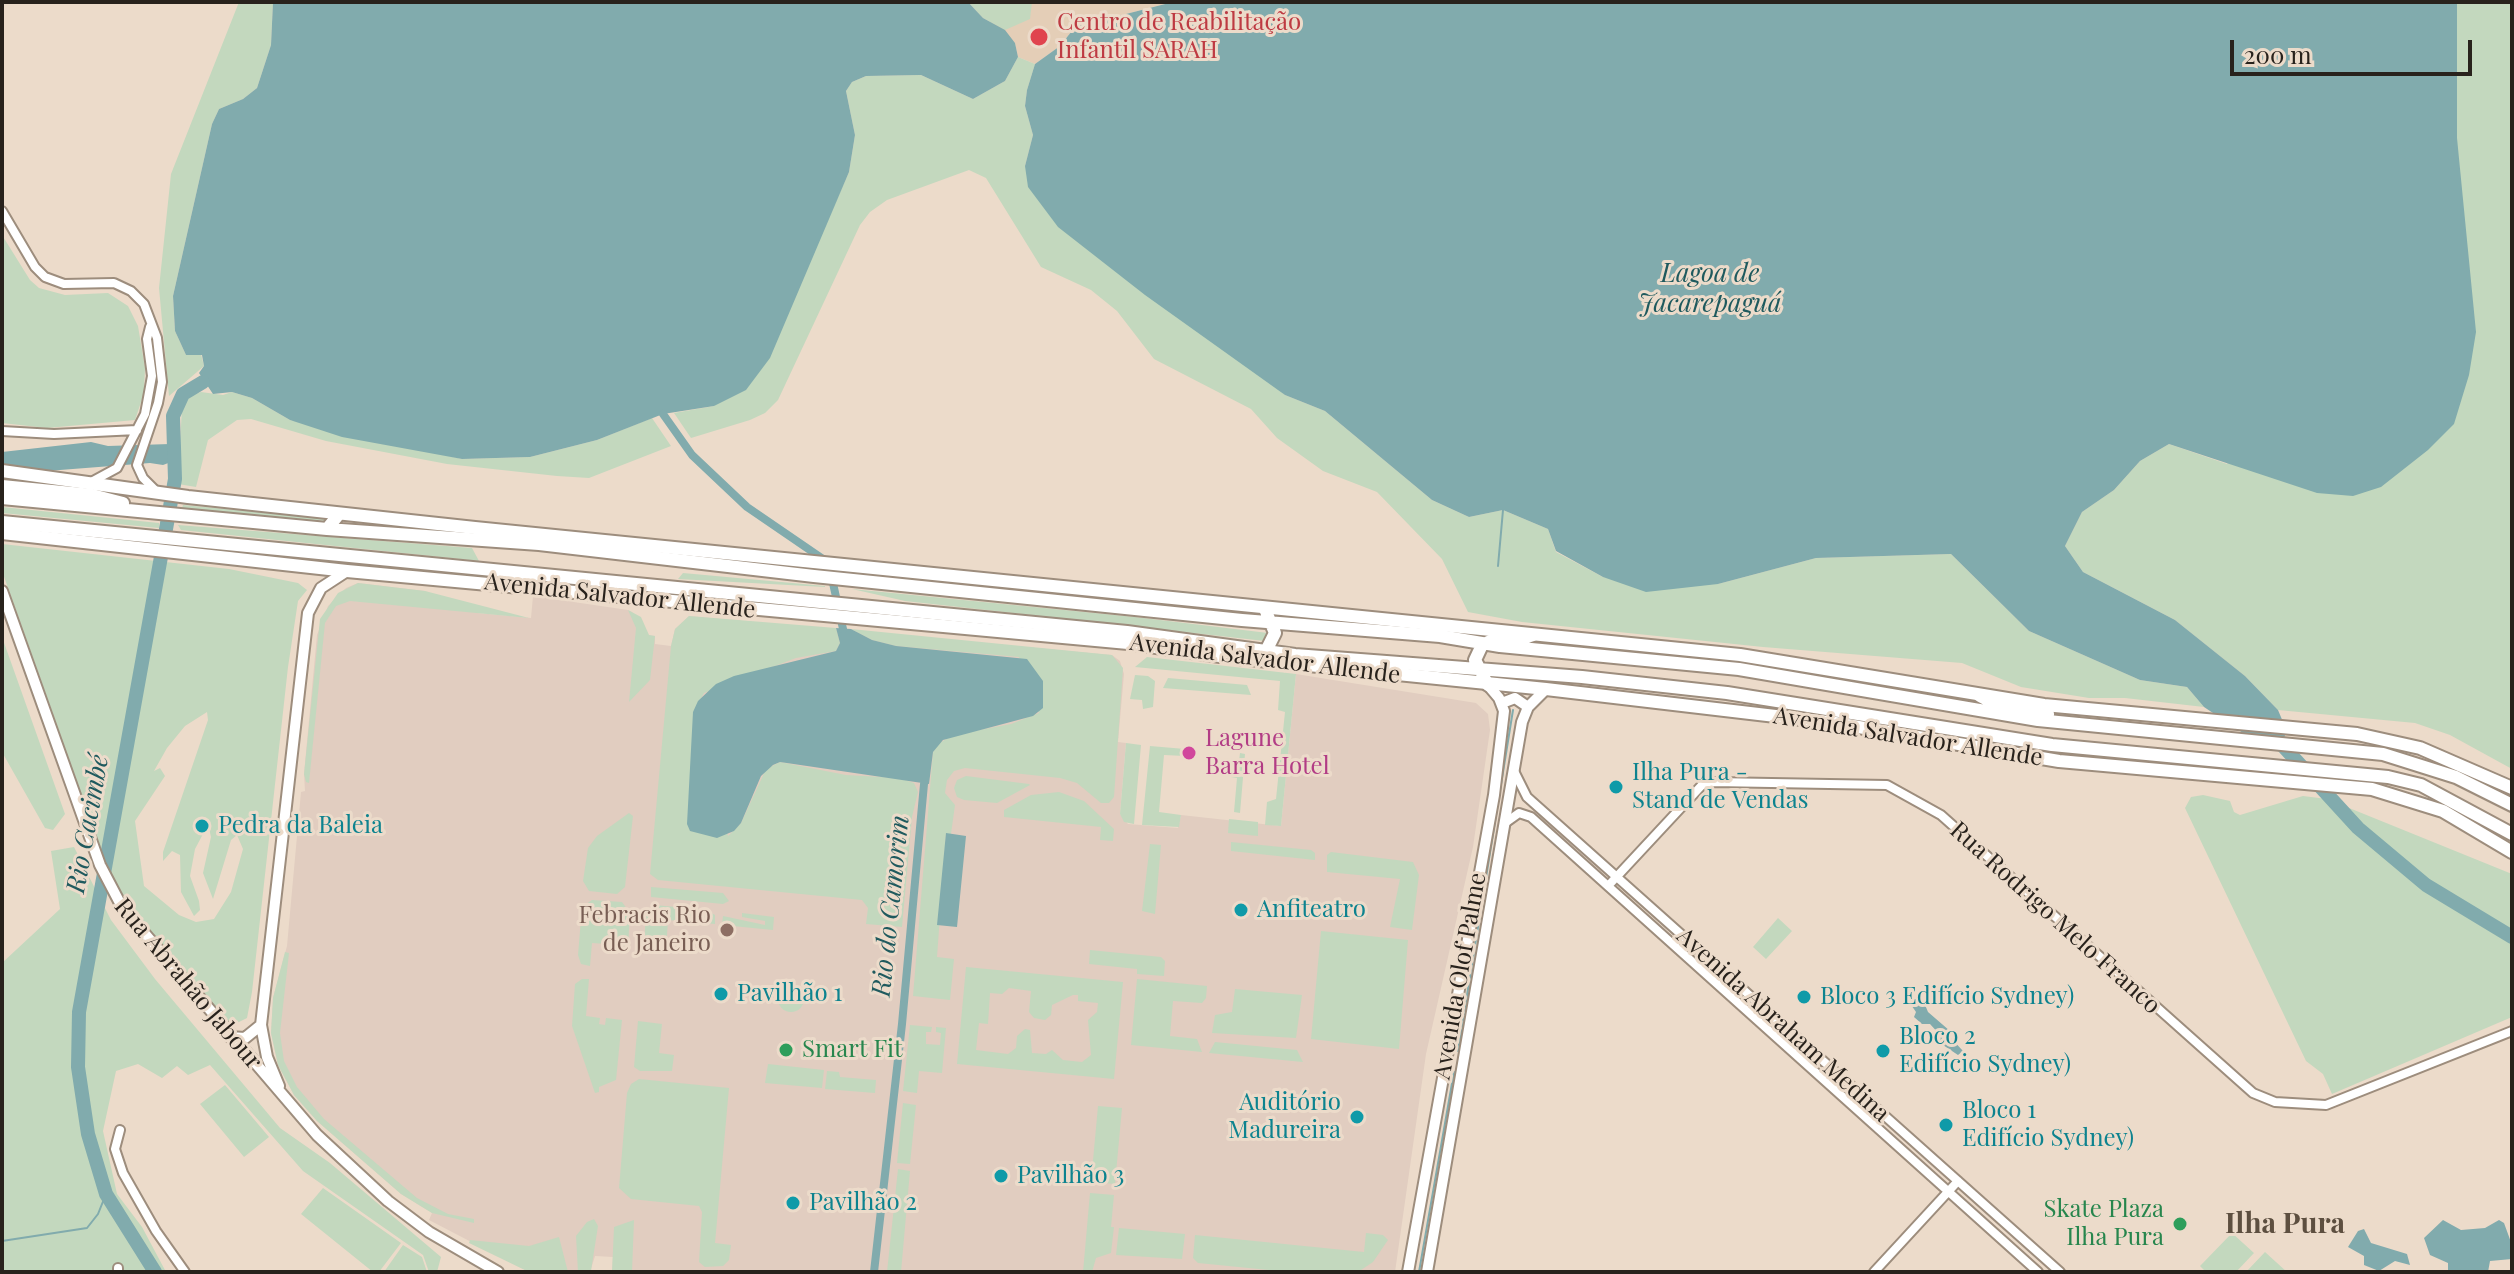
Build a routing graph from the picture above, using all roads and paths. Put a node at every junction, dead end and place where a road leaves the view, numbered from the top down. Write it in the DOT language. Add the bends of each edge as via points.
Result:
graph roads {
  1 [pos="2,211"];
  2 [pos="150,327"];
  3 [pos="137,430"];
  4 [pos="2,431"];
  5 [pos="2,471"];
  6 [pos="85,483"];
  7 [pos="2,486"];
  8 [pos="160,493"];
  9 [pos="2,498"];
  10 [pos="163,513"];
  11 [pos="339,514"];
  12 [pos="2,522"];
  13 [pos="327,529"];
  14 [pos="2,533"];
  15 [pos="156,542"];
  16 [pos="180,543"];
  17 [pos="347,571"];
  18 [pos="2,591"];
  19 [pos="1265,609"];
  20 [pos="825,610"];
  21 [pos="850,612"];
  22 [pos="1273,622"];
  23 [pos="1533,635"];
  24 [pos="1486,643"];
  25 [pos="1267,649"];
  26 [pos="1211,654"];
  27 [pos="1479,671"];
  28 [pos="1488,685"];
  29 [pos="1546,689"];
  30 [pos="1980,696"];
  31 [pos="1502,703"];
  32 [pos="1528,707"];
  33 [pos="2098,727"];
  34 [pos="1961,743"];
  35 [pos="2163,757"];
  36 [pos="1514,771"];
  37 [pos="2512,788"];
  38 [pos="2512,805"];
  39 [pos="1503,824"];
  40 [pos="2512,834"];
  41 [pos="2512,852"];
  42 [pos="1617,876"];
  43 [pos="1608,886"];
  44 [pos="1729,976"];
  45 [pos="1720,988"];
  46 [pos="1781,1023"];
  47 [pos="261,1025"];
  48 [pos="2512,1031"];
  49 [pos="1771,1033"];
  50 [pos="1795,1036"];
  51 [pos="230,1037"];
  52 [pos="1786,1046"];
  53 [pos="287,1100"];
  54 [pos="120,1130"];
  55 [pos="1958,1181"];
  56 [pos="1949,1192"];
  57 [pos="185,1272"];
  58 [pos="498,1272"];
  59 [pos="1408,1272"];
  60 [pos="1427,1272"];
  61 [pos="1874,1272"];
  62 [pos="2038,1272"];
  63 [pos="2060,1272"];
  1 -- 2 [label="street" via="45,277 64,284 114,283 135,294"];
  2 -- 3 [label="street" via="152,385"];
  2 -- 8 [label="street" via="157,338 162,382 137,466"];
  3 -- 4 [label="street"];
  3 -- 6 [label="street" via="117,468"];
  5 -- 6 [label="main road, Avenida Salvador Allende"];
  6 -- 8 [label="main road, Avenida Salvador Allende"];
  7 -- 10 [label="main road" via="92,495"];
  8 -- 11 [label="main road, Avenida Salvador Allende"];
  9 -- 10 [label="main road, Avenida Salvador Allende"];
  10 -- 13 [label="main road, Avenida Salvador Allende"];
  11 -- 13 [label="main road"];
  11 -- 19 [label="main road, Avenida Salvador Allende"];
  12 -- 15 [label="main road, Avenida Salvador Allende"];
  13 -- 22 [label="main road, Avenida Salvador Allende" via="539,544"];
  14 -- 15 [label="main road, Avenida Salvador Allende"];
  15 -- 16 [label="main road, Avenida Salvador Allende"];
  16 -- 17 [label="main road, Avenida Salvador Allende"];
  16 -- 20 [label="main road, Avenida Salvador Allende"];
  17 -- 20 [label="main road, Avenida Salvador Allende"];
  17 -- 47 [label="street, Rua Abrahão Jabour" via="321,588 308,613"];
  18 -- 51 [label="street, Rua Abrahão Jabour" via="112,893"];
  19 -- 22 [label="main road"];
  19 -- 23 [label="main road, Avenida Salvador Allende"];
  20 -- 21 [label="main road, Avenida Salvador Allende"];
  21 -- 25 [label="main road, Avenida Salvador Allende"];
  21 -- 26 [label="main road, Avenida Salvador Allende"];
  22 -- 24 [label="main road, Avenida Salvador Allende"];
  22 -- 25 [label="main road" via="1274,637"];
  23 -- 24 [label="main road"];
  23 -- 30 [label="main road, Avenida Salvador Allende" via="1740,655"];
  24 -- 27 [label="main road" via="1475,660"];
  24 -- 33 [label="main road, Avenida Salvador Allende" via="1739,669"];
  25 -- 26 [label="main road" via="1253,655"];
  25 -- 27 [label="main road, Avenida Salvador Allende"];
  26 -- 28 [label="main road, Avenida Salvador Allende"];
  27 -- 28 [label="main road"];
  27 -- 35 [label="main road, Avenida Salvador Allende" via="1727,693 2052,745"];
  28 -- 29 [label="main road, Avenida Salvador Allende"];
  28 -- 31 [label="street"];
  29 -- 32 [label="street"];
  29 -- 34 [label="main road, Avenida Salvador Allende"];
  30 -- 33 [label="main road"];
  30 -- 37 [label="main road, Avenida Salvador Allende" via="2328,730 2420,748"];
  31 -- 32 [label="street" via="1515,698"];
  31 -- 59 [label="street, Avenida Olof Palme" via="1494,795"];
  32 -- 36 [label="street, Avenida Olof Palme"];
  33 -- 38 [label="main road, Avenida Salvador Allende" via="2383,754 2456,777"];
  34 -- 35 [label="main road" via="1967,739"];
  34 -- 41 [label="main road, Avenida Salvador Allende" via="2059,761 2372,789 2443,811"];
  35 -- 40 [label="main road, Avenida Salvador Allende" via="2358,772 2421,785"];
  36 -- 39 [label="street, Avenida Olof Palme"];
  36 -- 42 [label="street, Avenida Abraham Medina" via="1527,797"];
  39 -- 43 [label="street, Avenida Abraham Medina" via="1519,813 1531,817"];
  39 -- 60 [label="street, Avenida Olof Palme"];
  42 -- 43 [label="street, Rua Rodrigo Melo Franco"];
  42 -- 44 [label="street, Avenida Abraham Medina"];
  42 -- 48 [label="street, Rua Rodrigo Melo Franco" via="1702,785 1887,785 1941,815 2253,1093 2275,1102 2326,1105"];
  43 -- 45 [label="street, Avenida Abraham Medina"];
  44 -- 45 [label="street"];
  44 -- 46 [label="street, Avenida Abraham Medina"];
  45 -- 49 [label="street, Avenida Abraham Medina"];
  46 -- 49 [label="street"];
  46 -- 50 [label="street, Avenida Abraham Medina"];
  47 -- 51 [label="street" via="245,1038"];
  47 -- 53 [label="street, Rua Abrahão Jabour" via="267,1057"];
  49 -- 52 [label="street, Avenida Abraham Medina"];
  50 -- 52 [label="street" via="1787,1038"];
  50 -- 55 [label="street, Avenida Abraham Medina"];
  51 -- 53 [label="street, Rua Abrahão Jabour"];
  52 -- 56 [label="street, Avenida Abraham Medina"];
  53 -- 58 [label="street, Rua Abrahão Jabour" via="388,1201"];
  54 -- 57 [label="street" via="115,1149 123,1173"];
  55 -- 56 [label="street"];
  55 -- 63 [label="street, Avenida Abraham Medina"];
  56 -- 61 [label="street"];
  56 -- 62 [label="street, Avenida Abraham Medina"];
}
